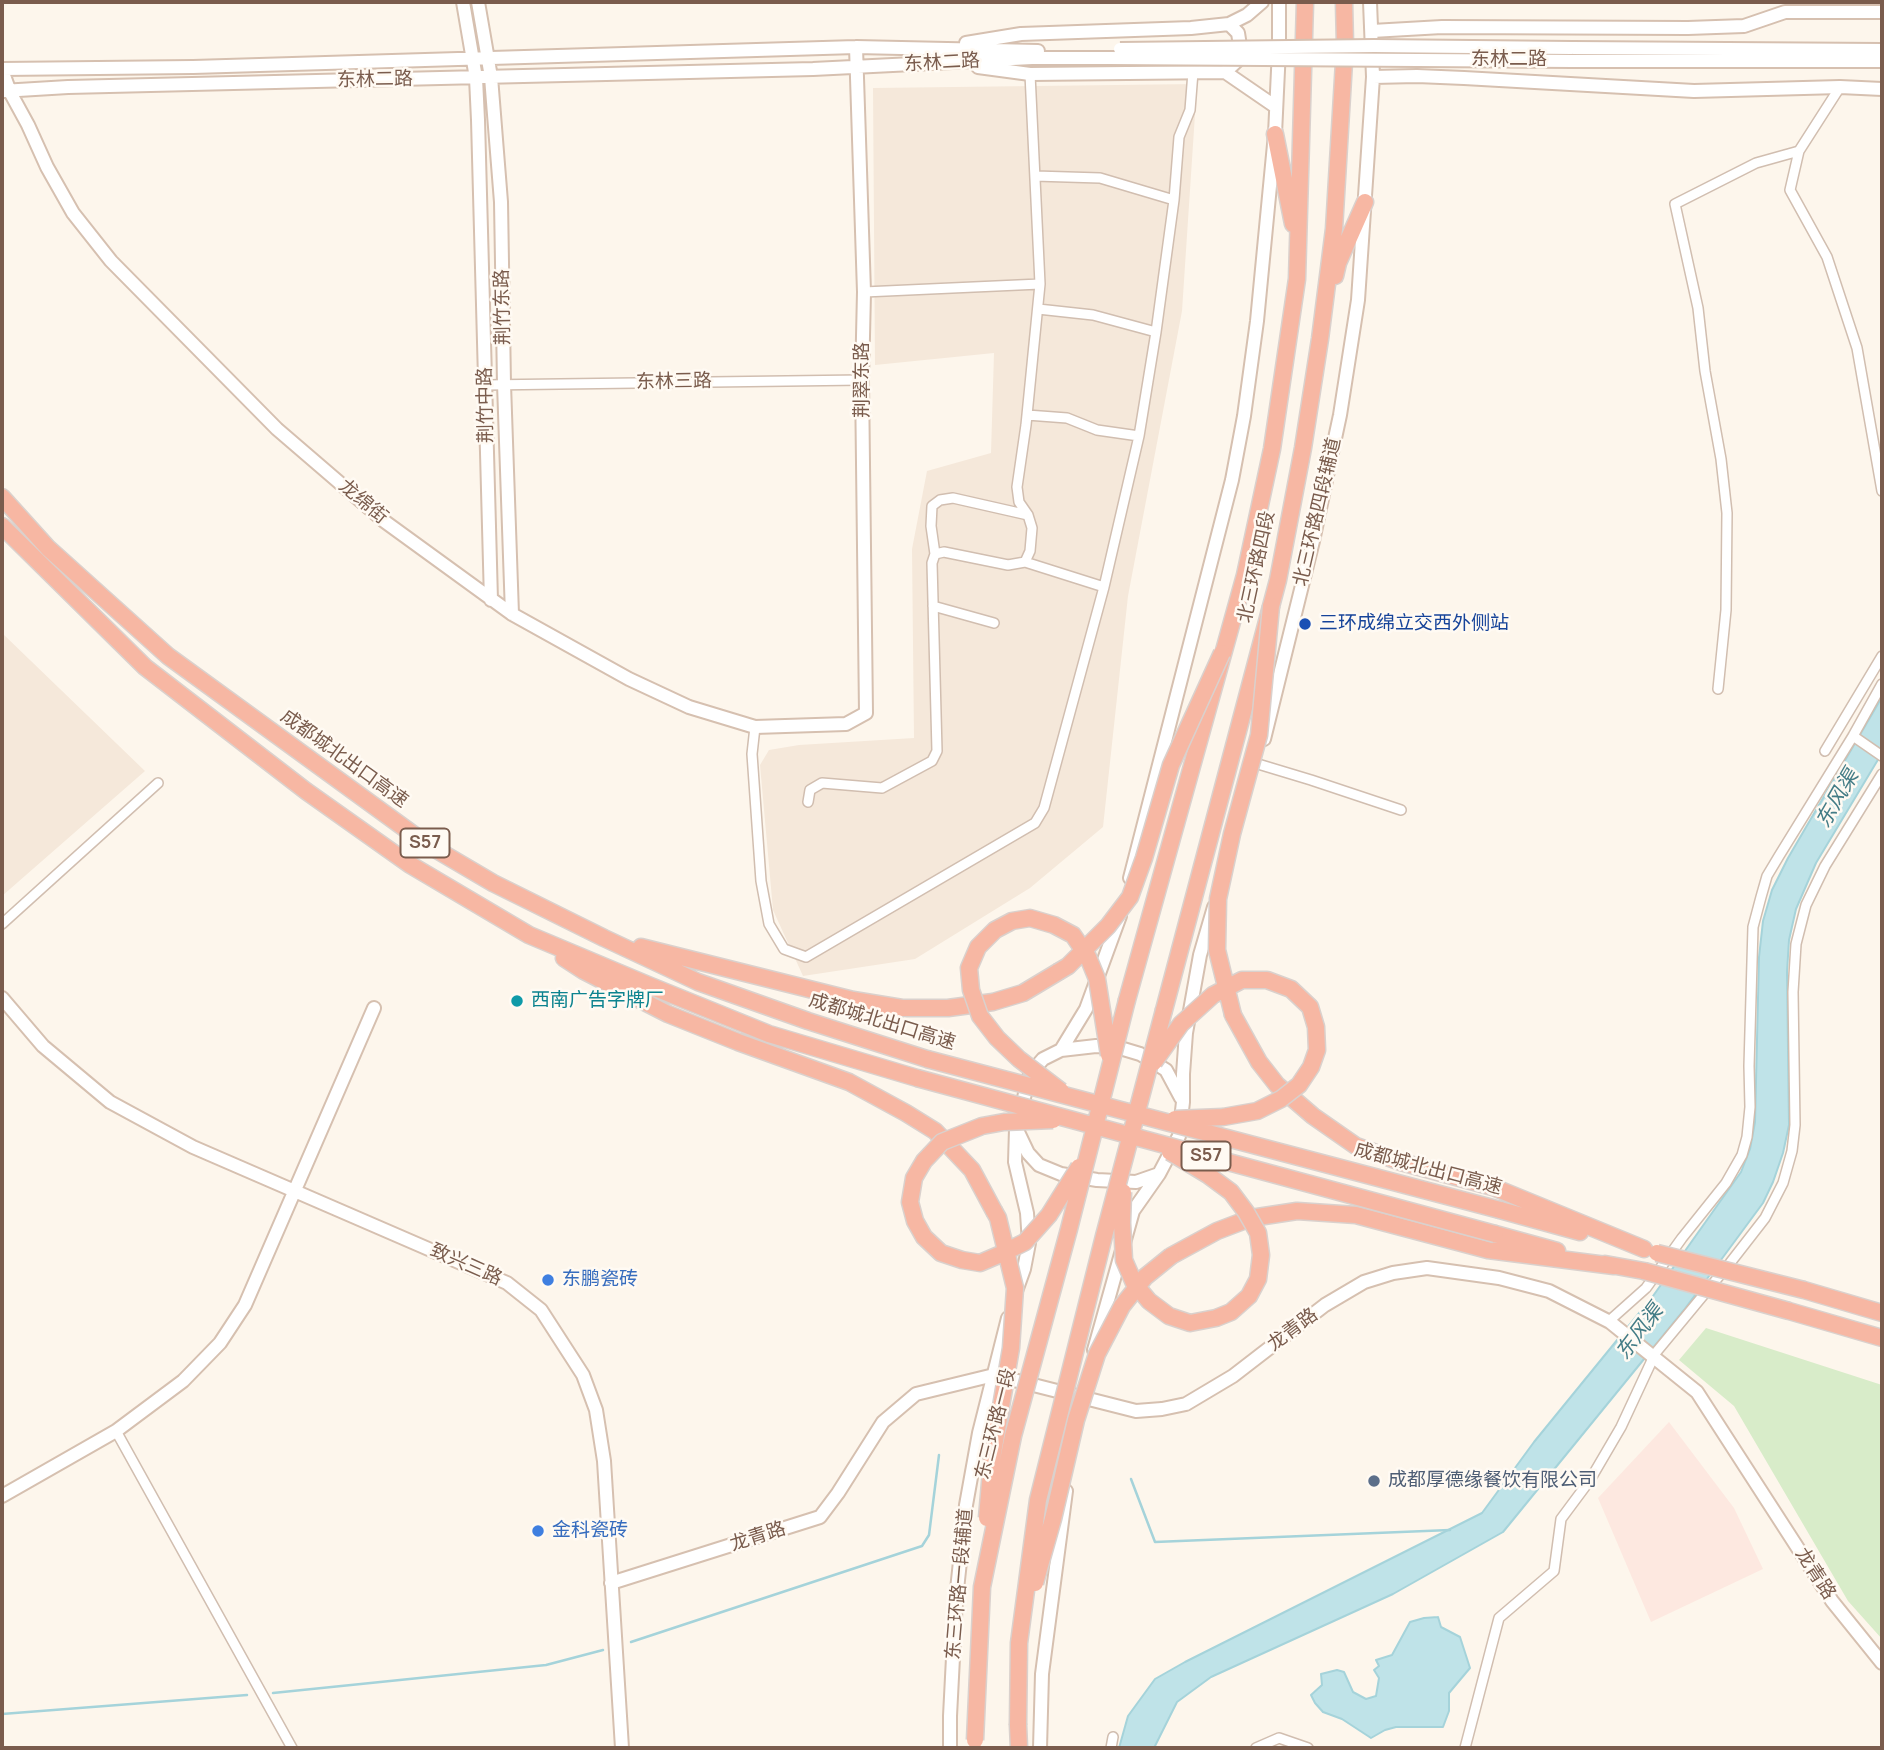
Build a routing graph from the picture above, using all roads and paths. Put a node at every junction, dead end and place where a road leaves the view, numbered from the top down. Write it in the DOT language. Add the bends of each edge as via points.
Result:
graph roads {
  1 [pos="463,2"];
  2 [pos="478,2"];
  3 [pos="1262,2"];
  4 [pos="1279,2"];
  5 [pos="1305,2"];
  6 [pos="1343,2"];
  7 [pos="1370,2"];
  8 [pos="1882,2"];
  9 [pos="1876,12"];
  10 [pos="1229,24"];
  11 [pos="1372,31"];
  12 [pos="856,47"];
  13 [pos="940,48"];
  14 [pos="1882,50"];
  15 [pos="1108,54"];
  16 [pos="1572,54"];
  17 [pos="488,59"];
  18 [pos="472,60"];
  19 [pos="1882,61"];
  20 [pos="946,63"];
  21 [pos="856,67"];
  22 [pos="2,69"];
  23 [pos="1193,72"];
  24 [pos="1225,72"];
  25 [pos="1030,74"];
  26 [pos="491,77"];
  27 [pos="1373,77"];
  28 [pos="475,78"];
  29 [pos="1840,88"];
  30 [pos="1882,89"];
  31 [pos="6,91"];
  32 [pos="1276,107"];
  33 [pos="1275,134"];
  34 [pos="1798,151"];
  35 [pos="1035,176"];
  36 [pos="1174,200"];
  37 [pos="1364,202"];
  38 [pos="1298,252"];
  39 [pos="1040,284"];
  40 [pos="864,292"];
  41 [pos="1038,309"];
  42 [pos="1157,332"];
  43 [pos="1320,339"];
  44 [pos="862,380"];
  45 [pos="504,384"];
  46 [pos="485,385"];
  47 [pos="1027,415"];
  48 [pos="1139,436"];
  49 [pos="1882,491"];
  50 [pos="2,497"];
  51 [pos="1028,515"];
  52 [pos="2,526"];
  53 [pos="934,554"];
  54 [pos="1025,562"];
  55 [pos="1104,587"];
  56 [pos="491,600"];
  57 [pos="933,606"];
  58 [pos="1271,606"];
  59 [pos="512,614"];
  60 [pos="994,623"];
  61 [pos="1222,653"];
  62 [pos="1882,656"];
  63 [pos="1882,684"];
  64 [pos="1718,689"];
  65 [pos="866,713"];
  66 [pos="755,727"];
  67 [pos="1853,736"];
  68 [pos="1825,751"];
  69 [pos="1882,756"];
  70 [pos="1258,764"];
  71 [pos="1882,774"];
  72 [pos="158,783"];
  73 [pos="808,802"];
  74 [pos="1401,810"];
  75 [pos="2,923"];
  76 [pos="530,935"];
  77 [pos="604,938"];
  78 [pos="2,999"];
  79 [pos="373,1008"];
  80 [pos="1061,1051"];
  81 [pos="1110,1065"];
  82 [pos="1147,1072"];
  83 [pos="1069,1096"];
  84 [pos="1183,1102"];
  85 [pos="1097,1116"];
  86 [pos="1069,1119"];
  87 [pos="1158,1120"];
  88 [pos="1016,1129"];
  89 [pos="1153,1141"];
  90 [pos="1088,1153"];
  91 [pos="1124,1161"];
  92 [pos="1159,1174"];
  93 [pos="295,1191"];
  94 [pos="1650,1251"];
  95 [pos="1614,1266"];
  96 [pos="1882,1313"];
  97 [pos="1609,1321"];
  98 [pos="1882,1338"];
  99 [pos="1654,1356"];
  100 [pos="994,1376"];
  101 [pos="1080,1397"];
  102 [pos="116,1430"];
  103 [pos="2,1496"];
  104 [pos="611,1583"];
  105 [pos="982,1587"];
  106 [pos="1019,1643"];
  107 [pos="1882,1663"];
  108 [pos="1113,1737"];
  109 [pos="975,1744"];
  110 [pos="292,1748"];
  111 [pos="622,1748"];
  112 [pos="950,1748"];
  113 [pos="1019,1748"];
  114 [pos="1040,1748"];
  115 [pos="1111,1748"];
  116 [pos="1256,1748"];
  117 [pos="1308,1748"];
  118 [pos="1465,1748"];
  1 -- 18 [label="main road, 荆竹中路"];
  2 -- 17 [label="main road, 荆竹东路"];
  3 -- 10 [label="main road"];
  4 -- 32 [label="main road"];
  5 -- 38 [label="highway, 北三环路四段"];
  6 -- 43 [label="highway, 北三环路四段" via="1345,45 1334,229"];
  7 -- 11 [label="main road, 北三环路四段辅道"];
  8 -- 9 [label="street"];
  9 -- 11 [label="main road" via="1784,12 1744,26"];
  10 -- 13 [label="main road" via="1021,34"];
  10 -- 24 [label="main road" via="1238,33 1241,52"];
  11 -- 27 [label="main road, 北三环路四段辅道"];
  12 -- 13 [label="main road, 东林二路"];
  12 -- 17 [label="main road, 东林二路"];
  12 -- 21 [label="main road, 荆翠东路"];
  13 -- 15 [label="main road, 东林二路"];
  14 -- 16 [label="main road, 东林二路"];
  15 -- 16 [label="main road, 东林二路, bridge"];
  15 -- 20 [label="main road, 东林二路"];
  16 -- 19 [label="main road, 东林二路"];
  17 -- 18 [label="main road, 东林二路"];
  17 -- 26 [label="main road, 荆竹东路"];
  18 -- 22 [label="main road, 东林二路"];
  18 -- 28 [label="main road, 荆竹中路"];
  20 -- 21 [label="main road, 东林二路"];
  20 -- 25 [label="main road"];
  21 -- 26 [label="main road, 东林二路"];
  21 -- 40 [label="main road, 荆翠东路"];
  22 -- 31 [label="main road, 龙绵街"];
  23 -- 24 [label="main road"];
  23 -- 25 [label="main road"];
  23 -- 36 [label="street" via="1190,110 1179,137"];
  24 -- 32 [label="main road"];
  25 -- 35 [label="street"];
  26 -- 28 [label="main road, 东林二路"];
  26 -- 45 [label="main road, 荆竹东路" via="501,202"];
  27 -- 29 [label="main road" via="1694,91"];
  27 -- 37 [label="main road, 北三环路四段辅道"];
  28 -- 31 [label="main road, 东林二路"];
  28 -- 46 [label="main road, 荆竹中路"];
  29 -- 30 [label="main road"];
  29 -- 34 [label="street"];
  31 -- 56 [label="main road, 龙绵街" via="73,213 111,261 277,429 384,522"];
  32 -- 33 [label="main road"];
  33 -- 38 [label="highway"];
  33 -- 80 [label="main road" via="1257,321 1232,480 1119,916 1086,1009"];
  34 -- 49 [label="street" via="1790,190 1826,257 1857,348"];
  34 -- 64 [label="street" via="1756,163 1675,204 1698,308 1727,513 1726,610"];
  35 -- 36 [label="street" via="1100,178"];
  35 -- 39 [label="street"];
  36 -- 42 [label="street"];
  37 -- 43 [label="highway" via="1338,263"];
  37 -- 70 [label="main road, 北三环路四段辅道" via="1358,300 1340,415"];
  38 -- 61 [label="highway, 北三环路四段" via="1272,449 1245,575"];
  39 -- 40 [label="street"];
  39 -- 41 [label="street"];
  40 -- 44 [label="main road, 荆翠东路"];
  41 -- 42 [label="street" via="1093,315"];
  41 -- 47 [label="street"];
  42 -- 48 [label="street"];
  43 -- 58 [label="highway, 北三环路四段"];
  44 -- 45 [label="street, 东林三路"];
  44 -- 65 [label="main road, 荆翠东路"];
  45 -- 46 [label="street, 东林三路"];
  45 -- 59 [label="main road, 荆竹东路"];
  46 -- 56 [label="main road, 荆竹中路"];
  47 -- 48 [label="street" via="1067,418 1097,430"];
  47 -- 51 [label="street" via="1017,486 1019,502"];
  48 -- 55 [label="street"];
  50 -- 77 [label="highway, 成都城北出口高速 / S57" via="48,548 168,656 331,777 425,843"];
  51 -- 53 [label="street" via="940,499 932,506"];
  51 -- 54 [label="street" via="1032,528"];
  52 -- 76 [label="highway, S57" via="145,667 409,864"];
  53 -- 54 [label="street" via="1008,565"];
  53 -- 57 [label="street"];
  54 -- 55 [label="street"];
  55 -- 66 [label="street" via="1044,808 1035,823 806,957 785,949 769,924 761,881 752,754"];
  56 -- 59 [label="main road, 龙绵街"];
  57 -- 60 [label="street"];
  57 -- 73 [label="street" via="937,751 932,761 882,788 822,783 810,790"];
  58 -- 82 [label="highway, 北三环路四段, bridge"];
  58 -- 94 [label="highway, bridge" via="1259,735 1218,899 1217,950 1233,1015 1259,1062 1277,1085 1356,1146 1493,1186"];
  59 -- 66 [label="main road, 龙绵街" via="689,707"];
  61 -- 77 [label="highway, bridge" via="1171,765 1130,897 1069,966 1023,993 948,1008 902,1008"];
  61 -- 81 [label="highway, 北三环路四段, bridge"];
  62 -- 68 [label="street"];
  63 -- 67 [label="street"];
  65 -- 66 [label="main road, 龙绵街" via="846,724"];
  67 -- 69 [label="street"];
  67 -- 97 [label="street" via="1767,876 1761,897 1754,927 1750,1107 1742,1156 1646,1288"];
  70 -- 74 [label="street"];
  70 -- 84 [label="main road, 北三环路四段辅道" via="1200,955 1186,1033"];
  71 -- 99 [label="street" via="1825,866 1806,905 1796,944 1795,1125 1783,1183 1765,1218"];
  72 -- 75 [label="street"];
  76 -- 86 [label="highway, S57, bridge" via="769,1034"];
  76 -- 105 [label="highway, bridge" via="584,971 668,1014 849,1082 935,1131 972,1170 998,1218 1015,1289 1011,1348 992,1459"];
  77 -- 83 [label="highway, 成都城北出口高速 / S57, bridge" via="698,982 808,1021 927,1059"];
  78 -- 93 [label="main road, 致兴三路" via="43,1046 110,1102 193,1146"];
  79 -- 93 [label="main road"];
  80 -- 84 [label="main road" via="1096,1046 1140,1054 1166,1070"];
  80 -- 88 [label="main road, 东三环路一段辅道" via="1043,1059 1030,1074"];
  81 -- 83 [label="highway, bridge" via="1097,979 1073,935 1030,918 995,930 978,947 970,968 971,990 980,1016 1019,1059"];
  81 -- 85 [label="highway, 北三环路四段, bridge"];
  82 -- 87 [label="highway, bridge" via="1181,1024 1213,995 1242,980 1267,980 1291,989 1310,1007 1317,1050 1299,1085 1281,1099 1257,1111 1223,1117"];
  82 -- 91 [label="highway, 北三环路四段, bridge"];
  83 -- 87 [label="highway, 成都城北出口高速 / S57, bridge"];
  84 -- 92 [label="main road, 北三环路四段辅道" via="1179,1136"];
  85 -- 90 [label="highway, 东三环路一段, bridge"];
  86 -- 89 [label="highway, S57, bridge"];
  86 -- 90 [label="highway, bridge" via="1004,1122 942,1142 914,1178 910,1202 915,1221 941,1253 980,1263 1025,1242 1049,1215"];
  87 -- 94 [label="highway, 成都城北出口高速 / S57, bridge"];
  88 -- 92 [label="main road" via="1039,1166 1061,1174 1136,1182"];
  88 -- 100 [label="main road, 东三环路一段辅道" via="1015,1162 1029,1243"];
  89 -- 91 [label="highway, bridge" via="1231,1192 1258,1233 1258,1279 1249,1296 1231,1312 1190,1323 1169,1317 1134,1283 1124,1260"];
  89 -- 95 [label="highway, S57, bridge"];
  90 -- 105 [label="highway, 东三环路一段, bridge" via="1013,1436"];
  91 -- 106 [label="highway, bridge" via="1038,1500"];
  92 -- 101 [label="main road" via="1133,1212"];
  93 -- 102 [label="main road" via="245,1305 220,1343 183,1381"];
  93 -- 104 [label="main road, 致兴三路" via="507,1283 541,1310 583,1376 596,1410 604,1461"];
  94 -- 96 [label="highway, 成都城北出口高速 / S57, bridge"];
  95 -- 98 [label="highway, S57, bridge"];
  95 -- 106 [label="highway, bridge" via="1488,1250 1356,1214 1297,1211 1251,1218 1171,1256 1144,1277 1122,1306 1097,1354"];
  97 -- 99 [label="main road, 龙青路"];
  97 -- 101 [label="main road, 龙青路" via="1549,1292 1499,1278 1427,1268 1364,1282 1186,1404 1136,1411"];
  99 -- 107 [label="main road, 龙青路" via="1696,1392 1832,1601"];
  99 -- 118 [label="street" via="1621,1427 1561,1519 1555,1571 1499,1618"];
  100 -- 101 [label="main road, 龙青路"];
  100 -- 104 [label="main road, 龙青路" via="916,1394 883,1423 820,1517"];
  100 -- 112 [label="main road, 东三环路一段辅道" via="979,1433 963,1532"];
  101 -- 114 [label="main road" via="1042,1674"];
  102 -- 103 [label="main road"];
  102 -- 110 [label="street"];
  104 -- 111 [label="main road, 致兴三路"];
  105 -- 109 [label="highway, 东三环路一段, bridge"];
  106 -- 113 [label="highway, bridge"];
  108 -- 115 [label="street"];
  116 -- 117 [label="street" via="1279,1738"];
}
